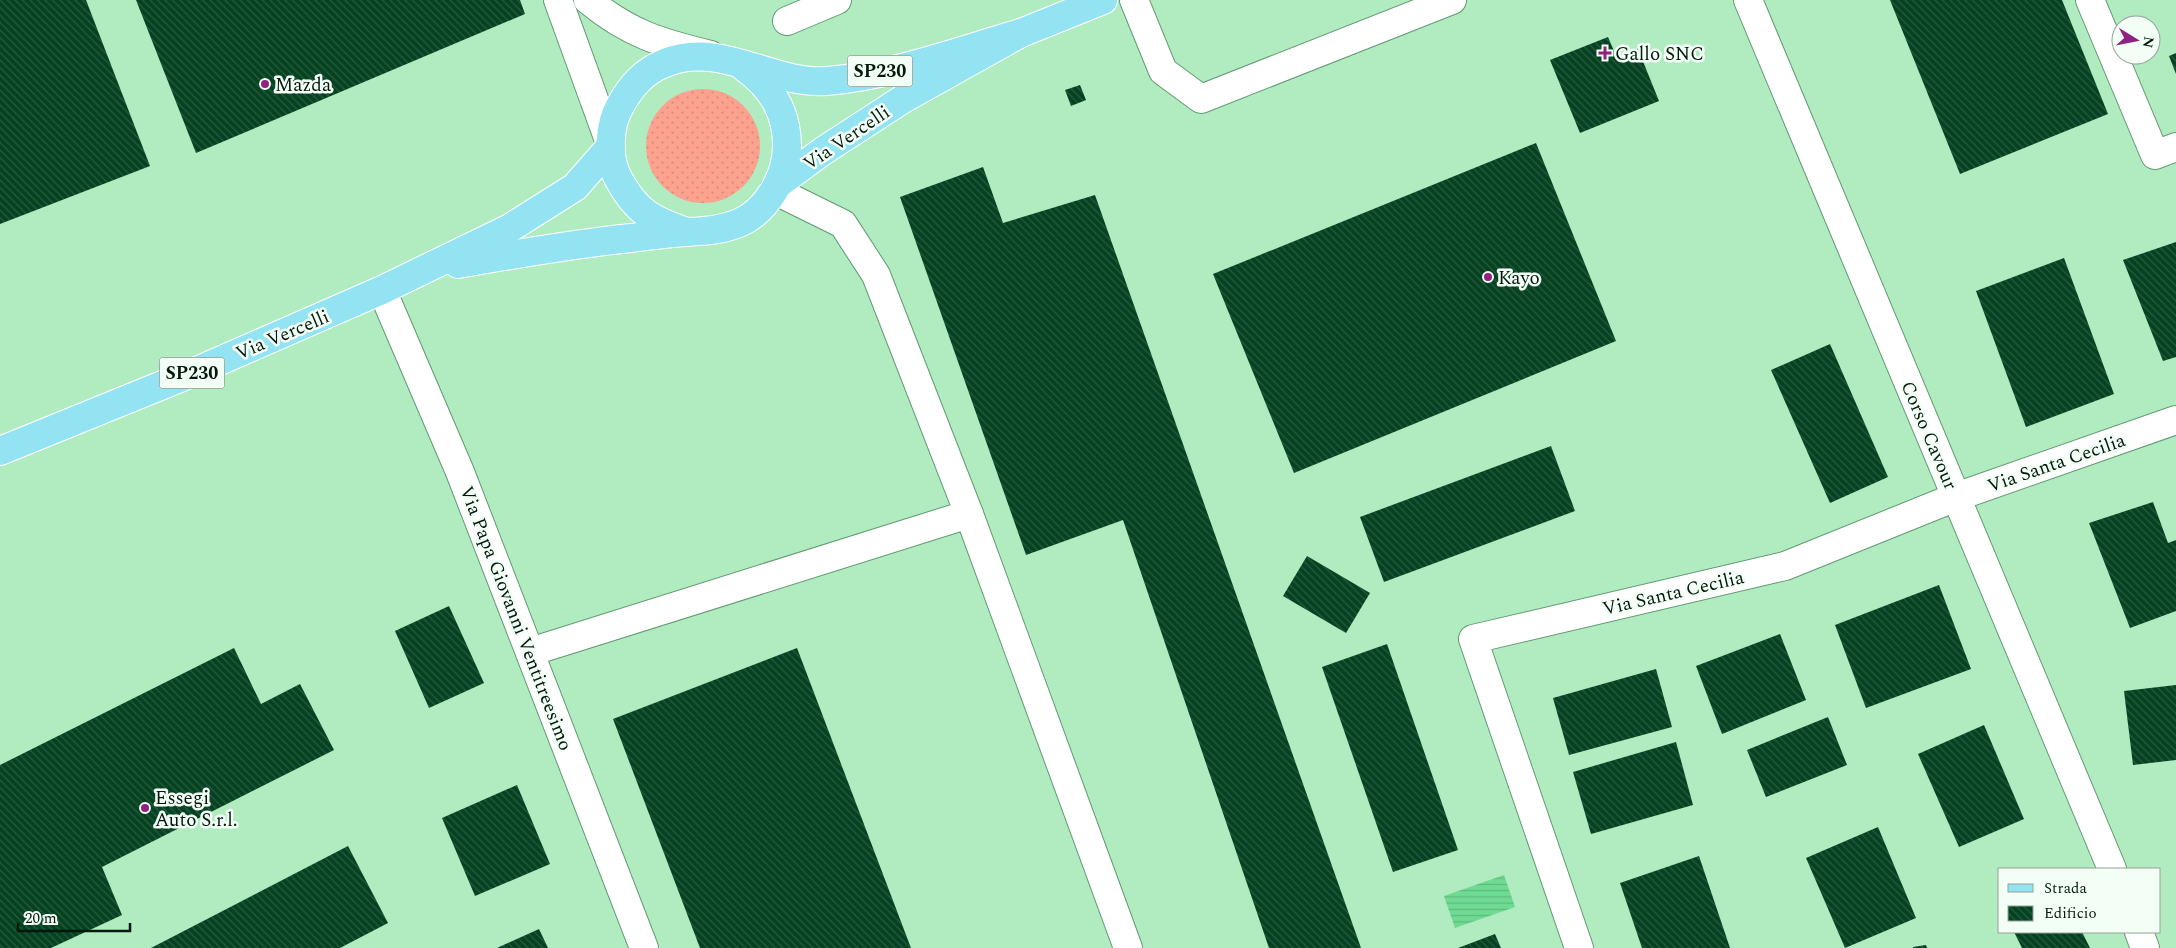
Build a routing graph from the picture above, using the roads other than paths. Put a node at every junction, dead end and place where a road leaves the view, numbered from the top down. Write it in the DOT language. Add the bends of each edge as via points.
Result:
graph roads {
  1 [pos="558,0"];
  2 [pos="588,0"];
  3 [pos="838,0"];
  4 [pos="1103,0"];
  5 [pos="1134,0"];
  6 [pos="1452,0"];
  7 [pos="1748,0"];
  8 [pos="2090,0"];
  9 [pos="787,21"];
  10 [pos="1021,34"];
  11 [pos="711,55"];
  12 [pos="737,63"];
  13 [pos="611,146"];
  14 [pos="2176,147"];
  15 [pos="776,187"];
  16 [pos="687,232"];
  17 [pos="425,270"];
  18 [pos="382,290"];
  19 [pos="2176,420"];
  20 [pos="0,451"];
  21 [pos="1956,497"];
  22 [pos="969,514"];
  23 [pos="530,652"];
  24 [pos="2112,868"];
  25 [pos="2139,933"];
  26 [pos="644,948"];
  27 [pos="1128,948"];
  28 [pos="1579,948"];
  29 [pos="2146,948"];
  1 -- 13 [label="street"];
  2 -- 11 [label="street" via="612,20 660,42"];
  3 -- 9 [label="street"];
  4 -- 10 [label="main road, Via Vercelli / SP230"];
  5 -- 6 [label="street" via="1163,71 1201,99"];
  7 -- 21 [label="street, Corso Cavour"];
  8 -- 14 [label="street" via="2155,155"];
  10 -- 12 [label="main road, Via Vercelli / SP230" via="890,70 826,81 796,79"];
  10 -- 15 [label="main road, Via Vercelli / SP230" via="904,99 823,151"];
  11 -- 12 [label="main road, Via Vercelli / SP230"];
  11 -- 13 [label="main road, Via Vercelli / SP230" via="680,56 652,68 630,88 615,115"];
  12 -- 15 [label="main road, Via Vercelli / SP230" via="760,79 777,101 784,119 787,156"];
  13 -- 16 [label="main road, Via Vercelli / SP230" via="617,176 633,203 658,222"];
  13 -- 17 [label="main road, Via Vercelli / SP230" via="575,187 510,228"];
  15 -- 16 [label="main road, Via Vercelli / SP230" via="763,206 741,222 714,231"];
  15 -- 22 [label="street" via="843,224 876,275"];
  16 -- 17 [label="main road, Via Vercelli / SP230" via="515,254"];
  17 -- 18 [label="main road, Via Vercelli / SP230"];
  18 -- 20 [label="main road, Via Vercelli / SP230" via="192,373"];
  18 -- 23 [label="street, Via Papa Giovanni Ventitreesimo" via="460,472"];
  19 -- 21 [label="street, Via Santa Cecilia"];
  21 -- 24 [label="street, Corso Cavour"];
  21 -- 28 [label="street, Via Santa Cecilia" via="1786,566 1474,639"];
  22 -- 23 [label="street"];
  22 -- 27 [label="street"];
  23 -- 26 [label="street, Via Papa Giovanni Ventitreesimo"];
  25 -- 29 [label="street"];
}
